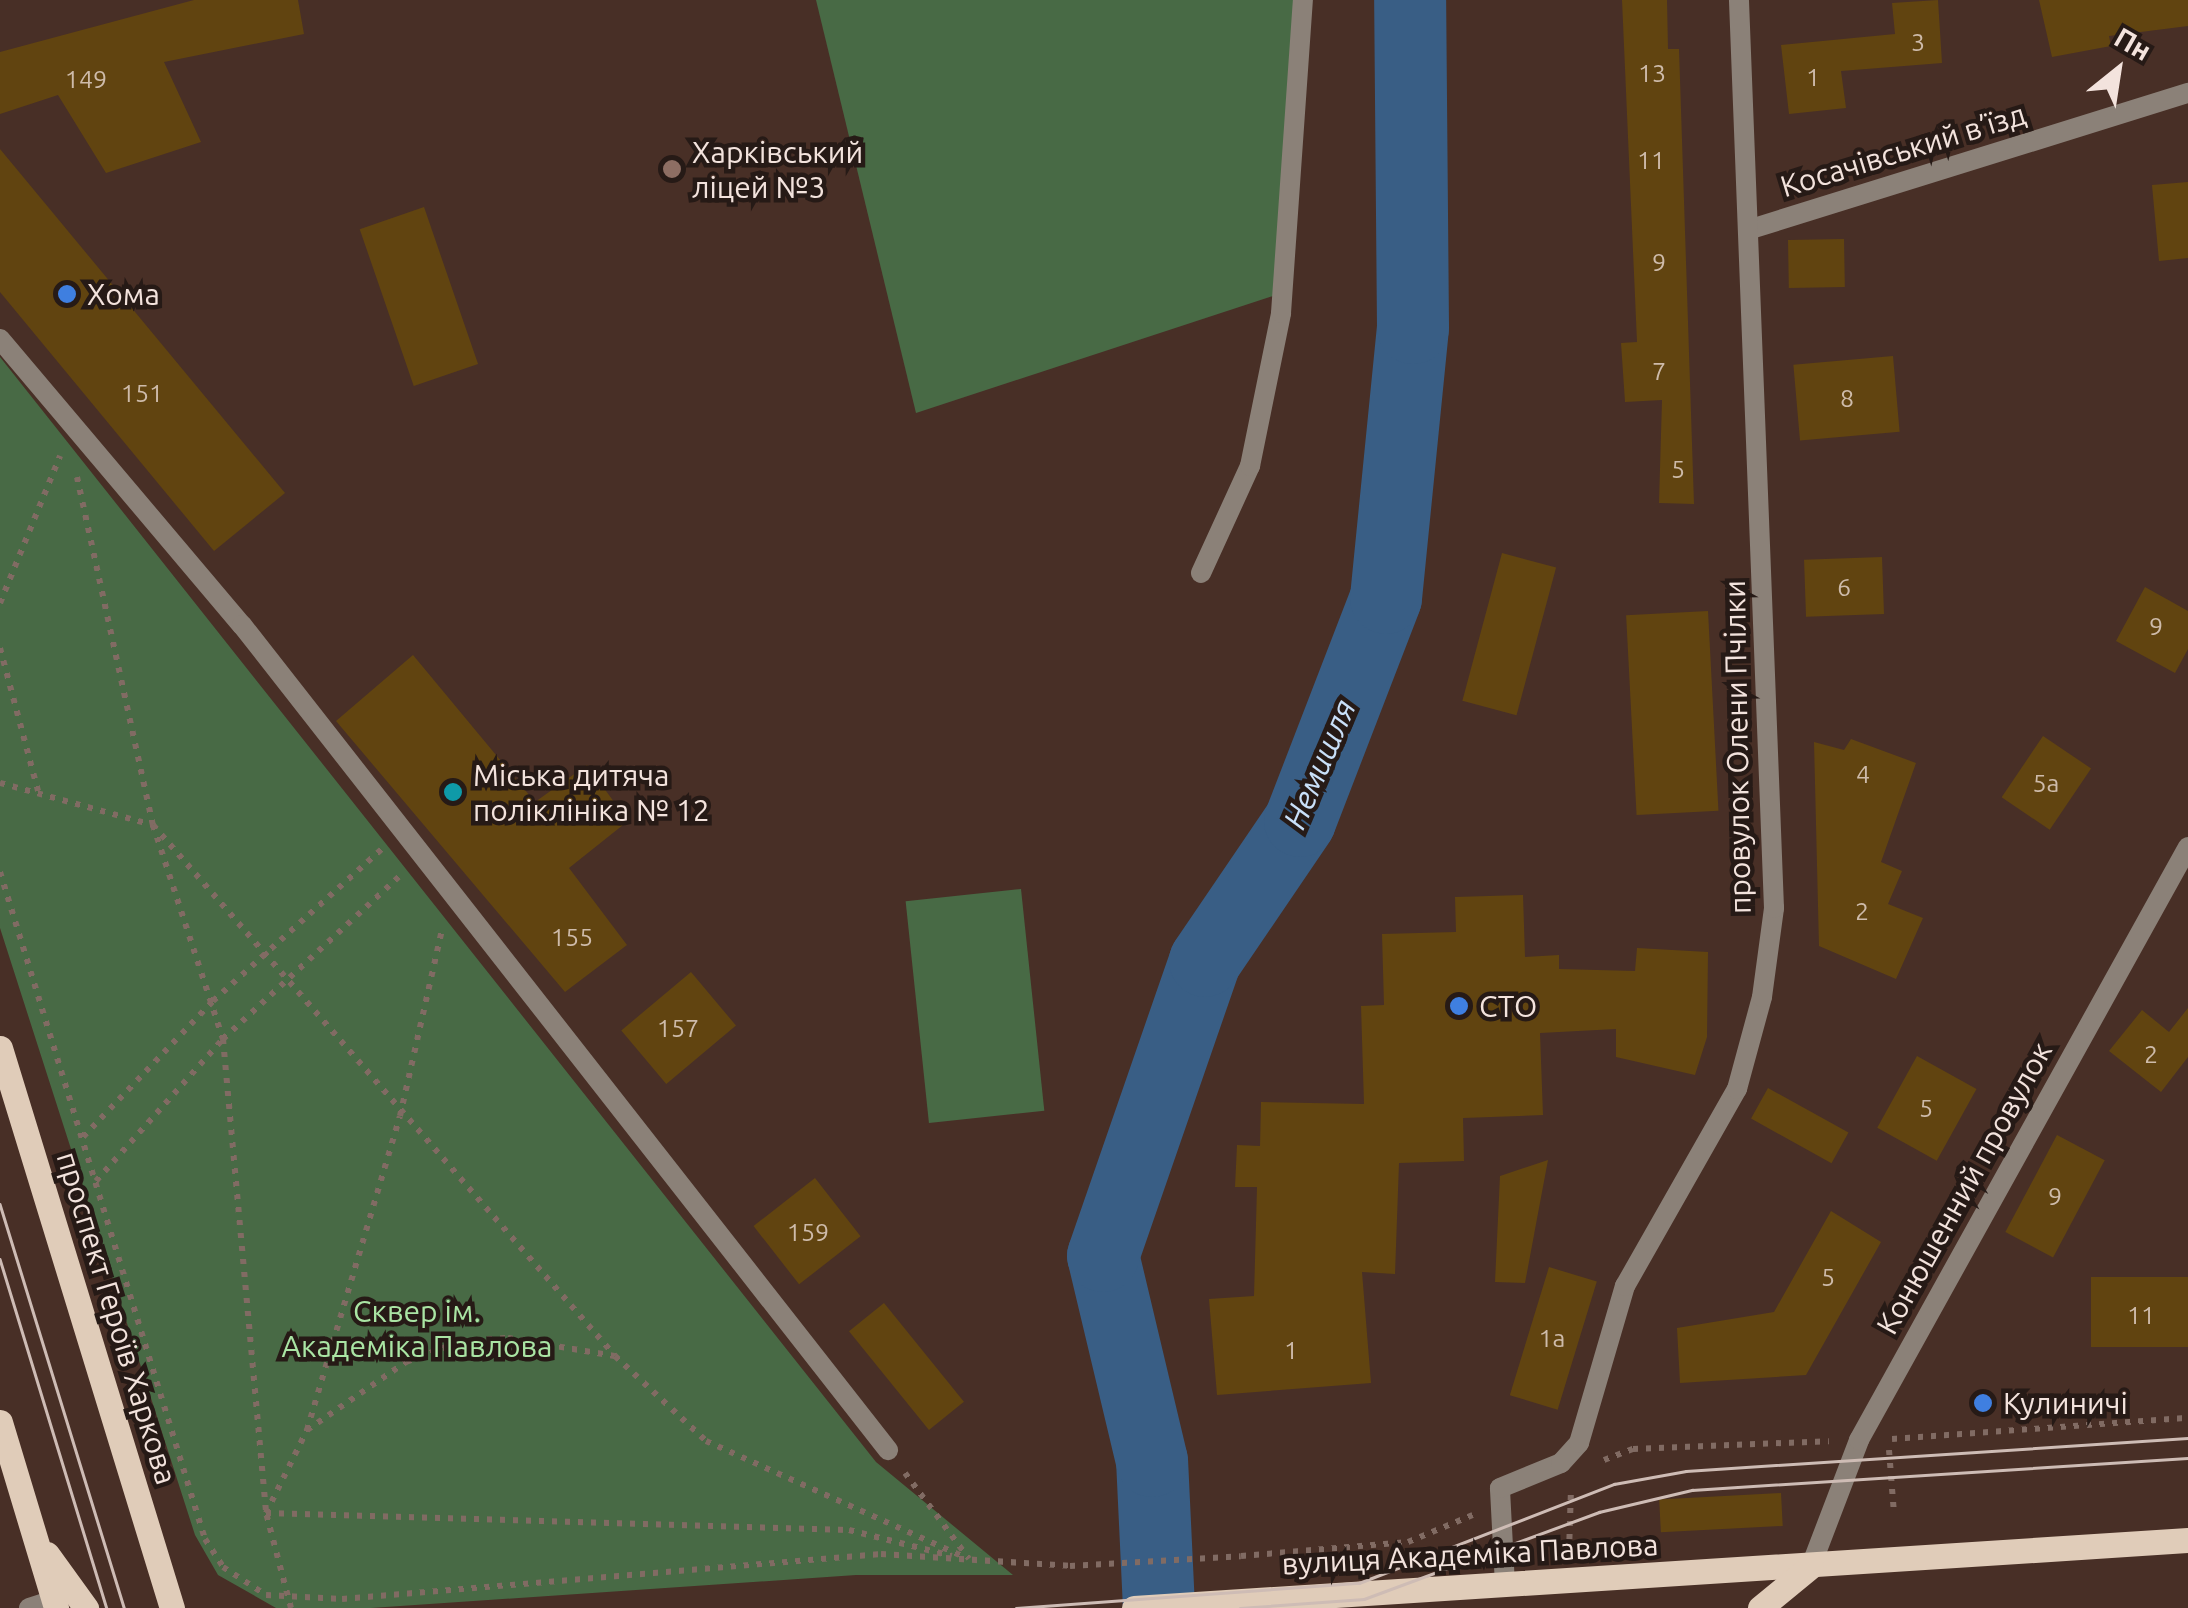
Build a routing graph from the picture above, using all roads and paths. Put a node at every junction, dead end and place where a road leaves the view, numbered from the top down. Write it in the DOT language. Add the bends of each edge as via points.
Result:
graph roads {
  1 [pos="1304,0"];
  2 [pos="1739,0"];
  3 [pos="2188,93"];
  4 [pos="1751,230"];
  5 [pos="0,339"];
  6 [pos="1201,573"];
  7 [pos="0,603"];
  8 [pos="0,648"];
  9 [pos="0,783"];
  10 [pos="38,792"];
  11 [pos="153,825"];
  12 [pos="402,830"];
  13 [pos="2188,846"];
  14 [pos="423,856"];
  15 [pos="0,872"];
  16 [pos="450,890"];
  17 [pos="264,955"];
  18 [pos="286,981"];
  19 [pos="213,1001"];
  20 [pos="224,1039"];
  21 [pos="0,1048"];
  22 [pos="400,1116"];
  23 [pos="83,1137"];
  24 [pos="96,1180"];
  25 [pos="615,1356"];
  26 [pos="2188,1418"];
  27 [pos="0,1422"];
  28 [pos="307,1430"];
  29 [pos="888,1450"];
  30 [pos="1571,1474"];
  31 [pos="266,1513"];
  32 [pos="1894,1514"];
  33 [pos="32,1534"];
  34 [pos="2188,1540"];
  35 [pos="1241,1556"];
  36 [pos="1569,1558"];
  37 [pos="970,1560"];
  38 [pos="1811,1566"];
  39 [pos="1505,1585"];
  40 [pos="55,1604"];
  41 [pos="289,1604"];
  42 [pos="28,1608"];
  43 [pos="86,1608"];
  44 [pos="172,1608"];
  45 [pos="1134,1608"];
  46 [pos="1760,1608"];
  1 -- 6 [label="street" via="1281,313 1250,466"];
  2 -- 4 [label="street, провулок Олени Пчілки"];
  3 -- 4 [label="street, Косачівський в’їзд"];
  4 -- 39 [label="street, провулок Олени Пчілки" via="1774,908 1762,997 1737,1089 1626,1286 1579,1443 1561,1462 1500,1488"];
  5 -- 12 [label="street"];
  7 -- 11 [label="path" via="68,436"];
  8 -- 10 [label="path"];
  9 -- 10 [label="path"];
  10 -- 11 [label="path"];
  11 -- 17 [label="path"];
  11 -- 19 [label="path"];
  12 -- 14 [label="street"];
  12 -- 17 [label="path"];
  13 -- 38 [label="street, Конюшенний провулок" via="1859,1440"];
  14 -- 16 [label="street"];
  14 -- 18 [label="path"];
  15 -- 23 [label="path"];
  16 -- 22 [label="path"];
  16 -- 29 [label="street"];
  17 -- 18 [label="path"];
  17 -- 19 [label="path"];
  18 -- 20 [label="path"];
  18 -- 22 [label="path"];
  19 -- 20 [label="path"];
  19 -- 23 [label="path"];
  20 -- 24 [label="path"];
  20 -- 31 [label="path"];
  21 -- 44 [label="main road, проспект Героїв Харкова"];
  22 -- 25 [label="path"];
  22 -- 28 [label="path"];
  23 -- 24 [label="path"];
  24 -- 41 [label="path" via="205,1540 236,1577"];
  25 -- 28 [label="path" via="508,1338 461,1341 406,1362"];
  25 -- 37 [label="path" via="706,1441"];
  26 -- 32 [label="path" via="1888,1440"];
  27 -- 33 [label="main road"];
  28 -- 31 [label="path"];
  29 -- 37 [label="path"];
  30 -- 36 [label="path"];
  31 -- 37 [label="path" via="849,1530"];
  31 -- 41 [label="path"];
  33 -- 40 [label="main road"];
  33 -- 43 [label="main road"];
  34 -- 38 [label="main road, вулиця Академіка Павлова"];
  35 -- 37 [label="path" via="1070,1566"];
  37 -- 41 [label="path" via="881,1554"];
  38 -- 39 [label="main road, вулиця Академіка Павлова"];
  38 -- 46 [label="main road"];
  39 -- 45 [label="main road, вулиця Академіка Павлова"];
  40 -- 42 [label="street"];
}
